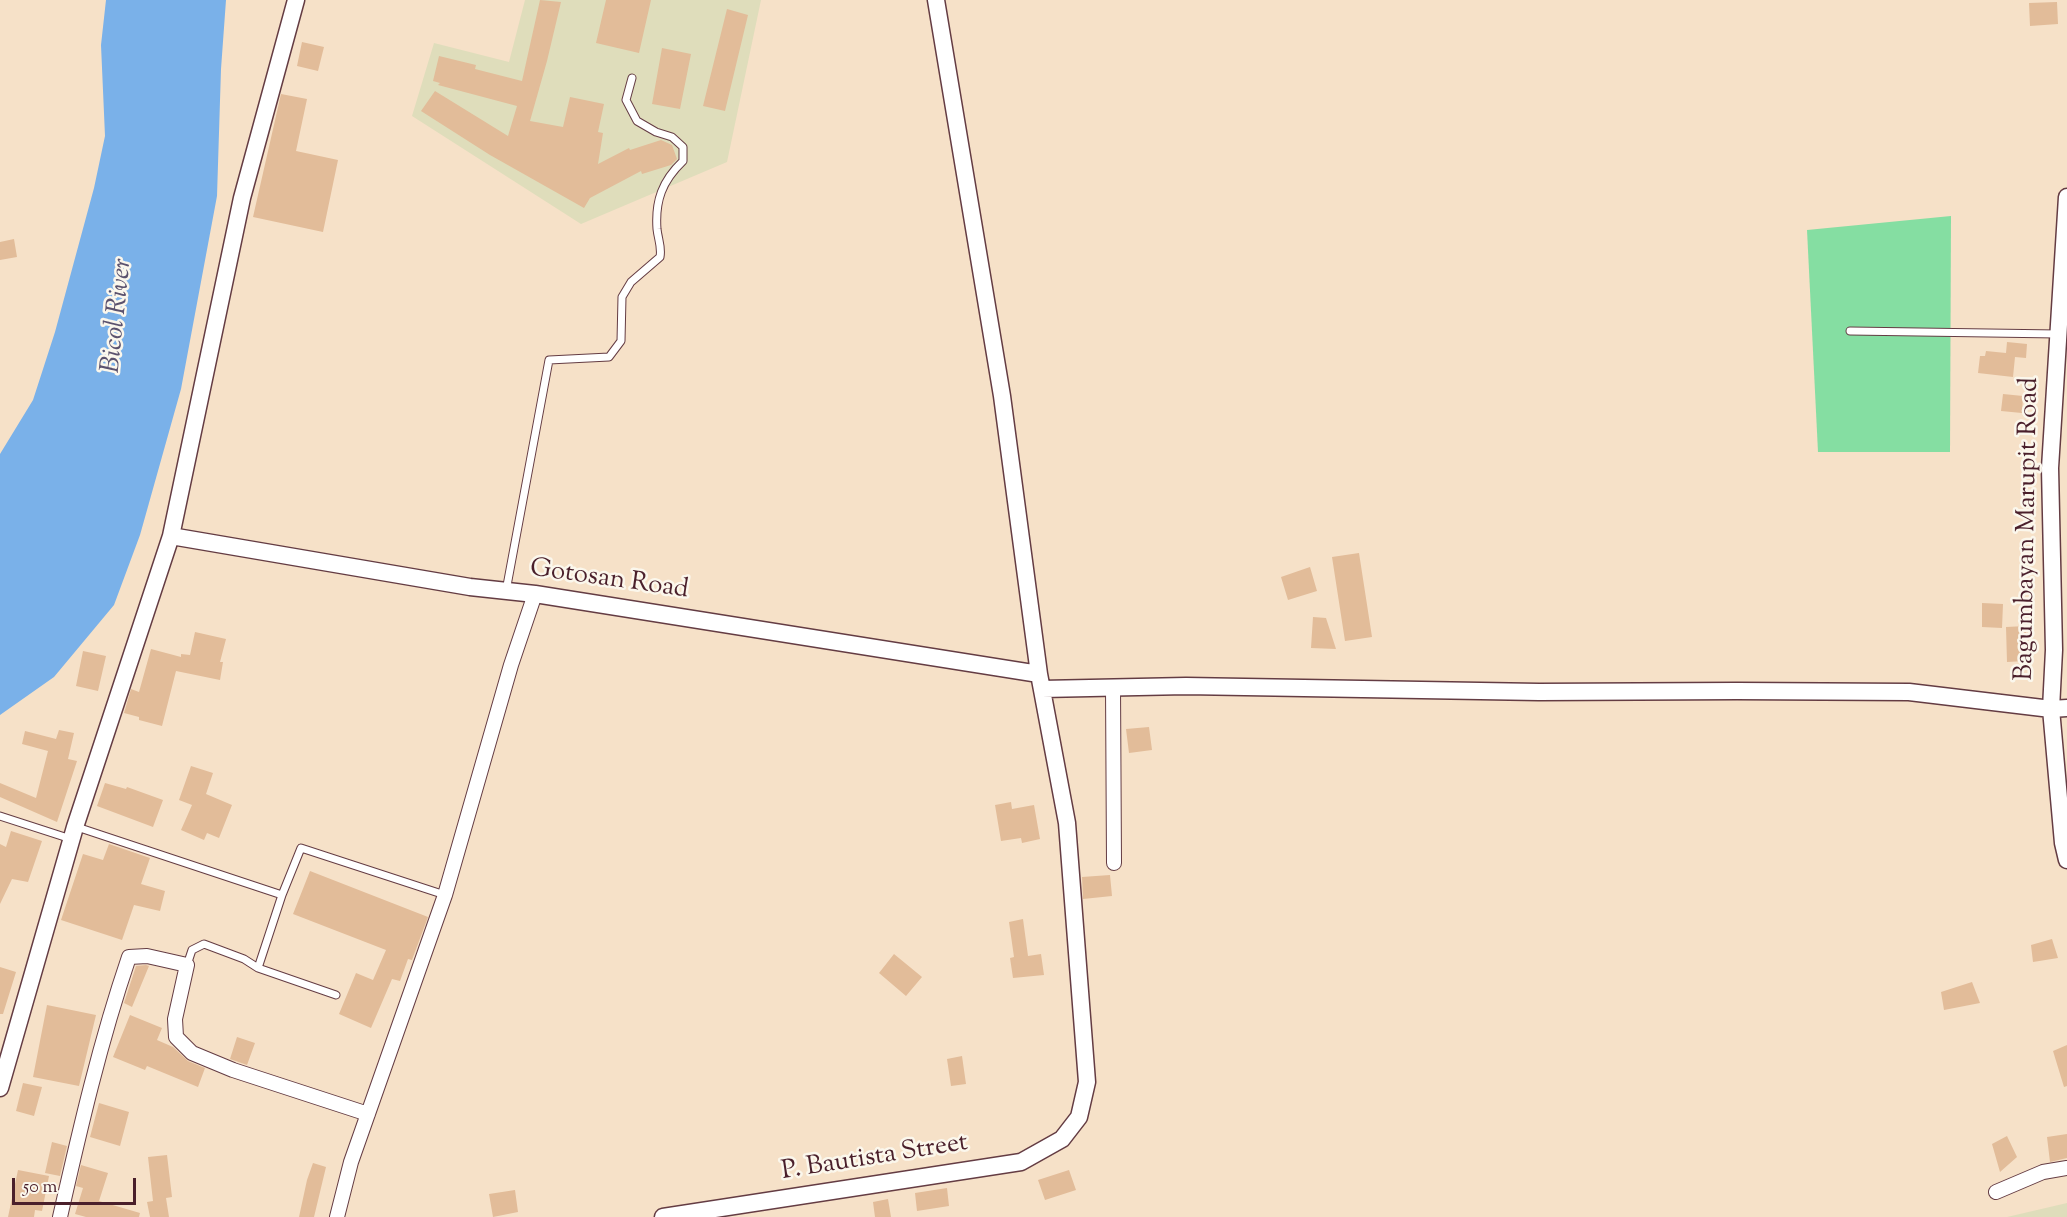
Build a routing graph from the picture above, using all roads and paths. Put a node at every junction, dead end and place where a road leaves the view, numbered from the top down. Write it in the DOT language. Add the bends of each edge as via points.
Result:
graph roads {
  1 [pos="296,0"];
  2 [pos="936,0"];
  3 [pos="632,78"];
  4 [pos="2067,197"];
  5 [pos="1850,331"];
  6 [pos="2059,334"];
  7 [pos="171,536"];
  8 [pos="506,591"];
  9 [pos="536,594"];
  10 [pos="1041,681"];
  11 [pos="1113,687"];
  12 [pos="2059,708"];
  13 [pos="0,816"];
  14 [pos="73,833"];
  15 [pos="2067,860"];
  16 [pos="1114,863"];
  17 [pos="282,895"];
  18 [pos="445,895"];
  19 [pos="187,966"];
  20 [pos="258,968"];
  21 [pos="336,995"];
  22 [pos="0,1088"];
  23 [pos="368,1114"];
  24 [pos="2067,1168"];
  25 [pos="1996,1192"];
  26 [pos="60,1217"];
  27 [pos="337,1217"];
  28 [pos="663,1217"];
  1 -- 7 [label="street" via="242,198"];
  2 -- 10 [label="street" via="1002,396"];
  3 -- 8 [label="lane" via="626,100 638,122 672,137 683,147 682,160 657,204 660,257 630,282 622,297 621,341 609,357 549,360"];
  4 -- 6 [label="street, Bagumbayan Marupit Road"];
  5 -- 6 [label="lane"];
  6 -- 12 [label="street, Bagumbayan Marupit Road" via="2050,468"];
  7 -- 8 [label="street, Gotosan Road"];
  7 -- 14 [label="street"];
  8 -- 9 [label="street, Gotosan Road"];
  9 -- 10 [label="street, Gotosan Road"];
  9 -- 18 [label="street" via="511,665"];
  10 -- 11 [label="street, Gotosan Road"];
  10 -- 28 [label="street, P. Bautista Street" via="1068,823 1088,1082 1079,1117 1062,1139 1021,1162"];
  11 -- 12 [label="street, Gotosan Road" via="1909,693"];
  11 -- 16 [label="street"];
  12 -- 15 [label="street, Bagumbayan Marupit Road" via="2063,843"];
  13 -- 14 [label="lane"];
  14 -- 17 [label="lane"];
  14 -- 22 [label="street"];
  17 -- 18 [label="lane" via="301,848"];
  17 -- 20 [label="lane"];
  18 -- 23 [label="street"];
  19 -- 20 [label="lane" via="192,950 204,944"];
  19 -- 23 [label="street" via="175,1019 177,1037 192,1053"];
  19 -- 26 [label="street" via="147,956 129,957 108,1018"];
  20 -- 21 [label="lane"];
  23 -- 27 [label="street"];
  24 -- 25 [label="street" via="2043,1172"];
}
